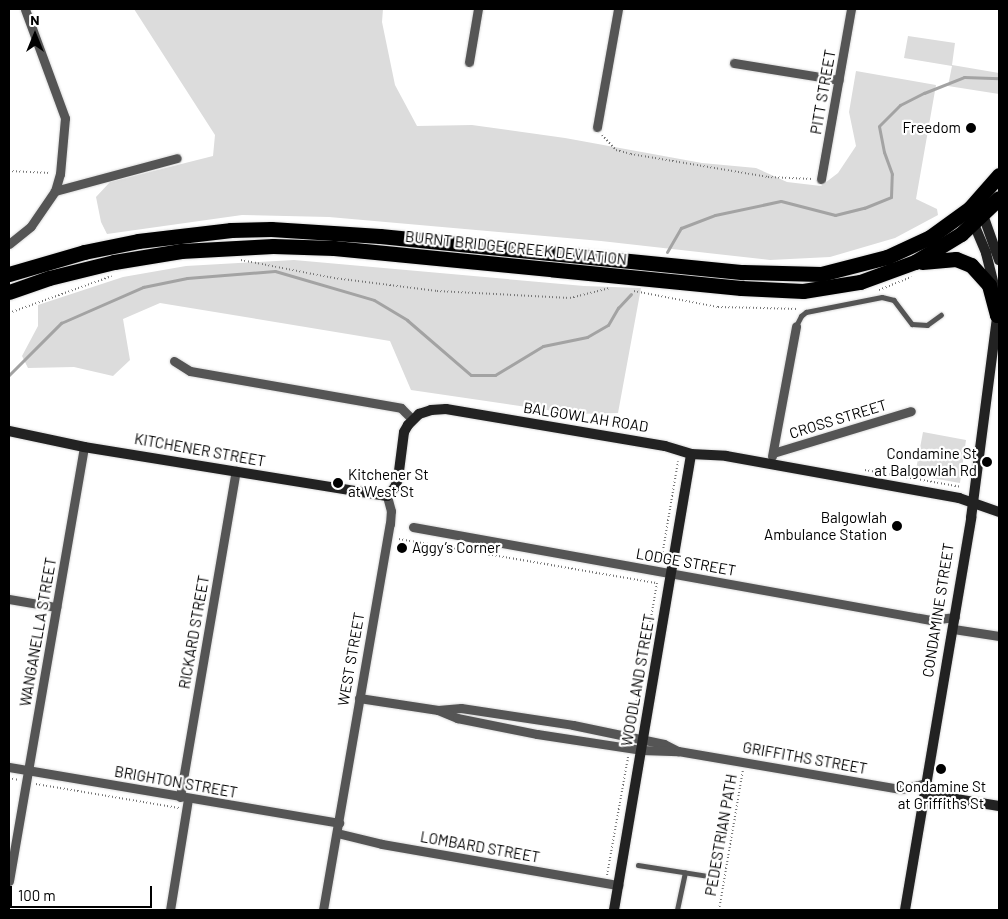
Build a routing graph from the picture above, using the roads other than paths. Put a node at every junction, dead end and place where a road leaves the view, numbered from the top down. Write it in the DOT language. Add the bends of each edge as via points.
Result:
graph roads {
  1 [pos="25,9"];
  2 [pos="478,9"];
  3 [pos="618,9"];
  4 [pos="851,9"];
  5 [pos="469,62"];
  6 [pos="734,64"];
  7 [pos="839,80"];
  8 [pos="597,127"];
  9 [pos="177,158"];
  10 [pos="999,175"];
  11 [pos="822,179"];
  12 [pos="55,191"];
  13 [pos="999,198"];
  14 [pos="975,215"];
  15 [pos="9,244"];
  16 [pos="999,260"];
  17 [pos="915,262"];
  18 [pos="9,274"];
  19 [pos="9,292"];
  20 [pos="999,311"];
  21 [pos="941,315"];
  22 [pos="796,326"];
  23 [pos="174,360"];
  24 [pos="911,411"];
  25 [pos="412,419"];
  26 [pos="9,431"];
  27 [pos="84,447"];
  28 [pos="773,453"];
  29 [pos="692,454"];
  30 [pos="771,465"];
  31 [pos="236,471"];
  32 [pos="387,496"];
  33 [pos="973,504"];
  34 [pos="999,512"];
  35 [pos="413,527"];
  36 [pos="671,573"];
  37 [pos="9,599"];
  38 [pos="56,608"];
  39 [pos="955,617"];
  40 [pos="953,629"];
  41 [pos="999,636"];
  42 [pos="359,698"];
  43 [pos="438,710"];
  44 [pos="643,739"];
  45 [pos="641,750"];
  46 [pos="678,751"];
  47 [pos="9,767"];
  48 [pos="27,771"];
  49 [pos="926,788"];
  50 [pos="184,798"];
  51 [pos="999,806"];
  52 [pos="339,823"];
  53 [pos="337,834"];
  54 [pos="638,865"];
  55 [pos="684,873"];
  56 [pos="715,877"];
  57 [pos="9,881"];
  58 [pos="618,885"];
  59 [pos="170,910"];
  60 [pos="323,910"];
  61 [pos="614,910"];
  62 [pos="677,910"];
  63 [pos="905,910"];
  1 -- 12 [label="street" via="65,118 60,174"];
  2 -- 5 [label="street"];
  3 -- 8 [label="street"];
  4 -- 7 [label="street, PITT STREET"];
  6 -- 7 [label="street"];
  7 -- 11 [label="street, PITT STREET"];
  9 -- 12 [label="street"];
  10 -- 14 [label="highway"];
  12 -- 15 [label="street" via="32,226"];
  13 -- 14 [label="highway, BURNT BRIDGE CREEK DEVIATION"];
  14 -- 16 [label="street"];
  14 -- 17 [label="highway, BURNT BRIDGE CREEK DEVIATION" via="936,251"];
  14 -- 18 [label="highway, BURNT BRIDGE CREEK DEVIATION" via="908,248 864,265 821,274 743,272 380,236 271,229 231,230 138,241 84,252"];
  14 -- 20 [label="street, CONDAMINE STREET"];
  17 -- 19 [label="highway, BURNT BRIDGE CREEK DEVIATION" via="884,275 839,287 772,291 334,248 228,247 114,262"];
  17 -- 20 [label="highway" via="956,260 971,265 989,286"];
  20 -- 33 [label="street, CONDAMINE STREET"];
  21 -- 22 [label="lane" via="927,325 912,324 894,300 882,296 806,312"];
  22 -- 28 [label="street"];
  23 -- 25 [label="street" via="190,371 401,408"];
  24 -- 28 [label="street, CROSS STREET"];
  25 -- 29 [label="street, BALGOWLAH ROAD" via="431,410 446,409 665,446"];
  25 -- 32 [label="street" via="404,432 398,478"];
  26 -- 27 [label="street, KITCHENER STREET"];
  27 -- 31 [label="street, KITCHENER STREET"];
  27 -- 38 [label="street, WANGANELLA STREET"];
  28 -- 30 [label="street"];
  29 -- 30 [label="street, BALGOWLAH ROAD" via="726,456"];
  29 -- 36 [label="street, WOODLAND STREET"];
  30 -- 33 [label="street, BALGOWLAH ROAD" via="959,498"];
  31 -- 32 [label="street, KITCHENER STREET"];
  31 -- 50 [label="street, RICKARD STREET"];
  32 -- 42 [label="street, WEST STREET" via="391,517"];
  33 -- 34 [label="street, BALGOWLAH ROAD"];
  33 -- 39 [label="street, CONDAMINE STREET"];
  35 -- 36 [label="street, LODGE STREET"];
  36 -- 39 [label="street, LODGE STREET" via="931,620"];
  36 -- 44 [label="street, WOODLAND STREET"];
  37 -- 38 [label="street"];
  38 -- 48 [label="street, WANGANELLA STREET"];
  39 -- 40 [label="street, CONDAMINE STREET"];
  40 -- 41 [label="street"];
  40 -- 49 [label="street, CONDAMINE STREET"];
  42 -- 43 [label="street, GRIFFITHS STREET"];
  42 -- 52 [label="street, WEST STREET"];
  43 -- 44 [label="street, GRIFFITHS STREET" via="461,708"];
  43 -- 45 [label="street, GRIFFITHS STREET" via="457,718"];
  44 -- 45 [label="street, WOODLAND STREET"];
  44 -- 46 [label="street, GRIFFITHS STREET"];
  45 -- 46 [label="street, GRIFFITHS STREET"];
  45 -- 58 [label="street, WOODLAND STREET"];
  46 -- 49 [label="street, GRIFFITHS STREET" via="901,790"];
  47 -- 48 [label="street, BRIGHTON STREET"];
  48 -- 50 [label="street, BRIGHTON STREET"];
  48 -- 57 [label="street, WANGANELLA STREET"];
  49 -- 51 [label="street, GRIFFITHS STREET"];
  49 -- 63 [label="street, CONDAMINE STREET"];
  50 -- 52 [label="street, BRIGHTON STREET"];
  50 -- 59 [label="street, RICKARD STREET"];
  52 -- 53 [label="street, WEST STREET"];
  53 -- 58 [label="street, LOMBARD STREET"];
  53 -- 60 [label="street, WEST STREET"];
  54 -- 55 [label="lane"];
  55 -- 56 [label="lane"];
  55 -- 62 [label="lane"];
  58 -- 61 [label="street, WOODLAND STREET"];
}
